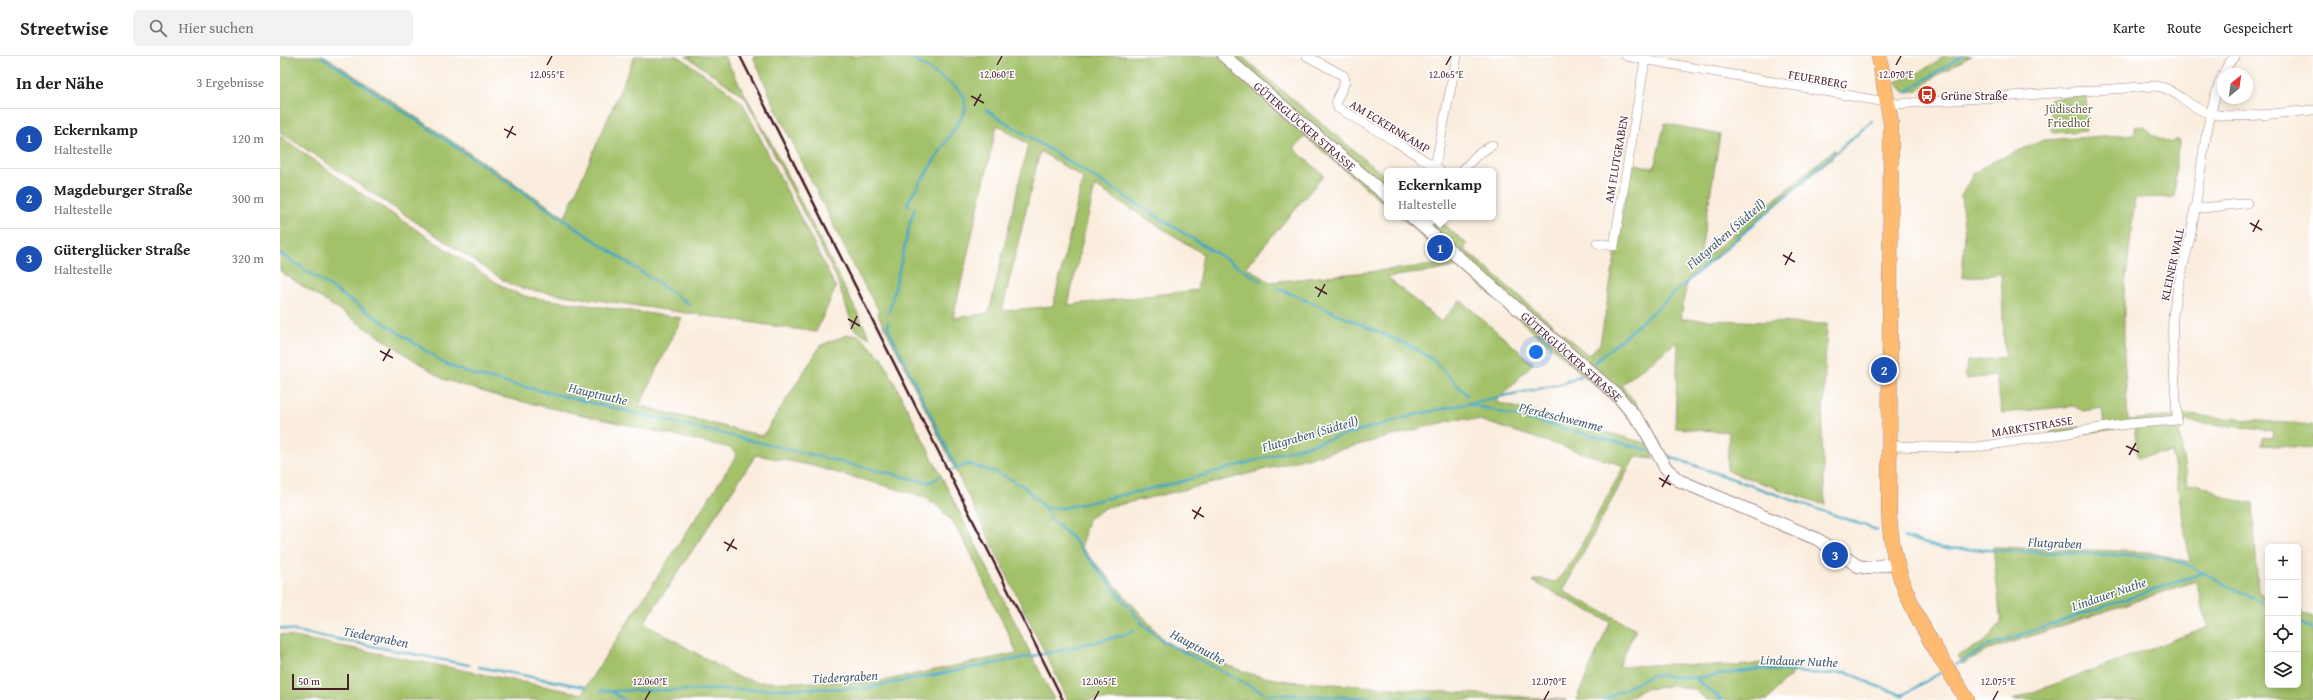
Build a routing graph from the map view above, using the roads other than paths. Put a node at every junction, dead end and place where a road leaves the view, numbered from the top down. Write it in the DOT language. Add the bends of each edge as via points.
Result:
graph roads {
  1 [pos="1224,56"];
  2 [pos="1306,56"];
  3 [pos="1456,56"];
  4 [pos="1626,56"];
  5 [pos="1879,56"];
  6 [pos="2235,56"];
  7 [pos="1645,60"];
  8 [pos="1888,102"];
  9 [pos="2313,110"];
  10 [pos="2211,114"];
  11 [pos="1492,145"];
  12 [pos="1436,168"];
  13 [pos="1438,168"];
  14 [pos="1465,168"];
  15 [pos="1384,193"];
  16 [pos="2247,203"];
  17 [pos="2194,209"];
  18 [pos="1415,220"];
  19 [pos="1431,220"];
  20 [pos="1424,228"];
  21 [pos="1597,242"];
  22 [pos="2177,420"];
  23 [pos="1890,446"];
  24 [pos="1895,563"];
  25 [pos="1968,700"];
  1 -- 15 [label="street, GÜTERGLÜCKER STRASSE"];
  2 -- 12 [label="street, AM ECKERNKAMP" via="1344,76 1345,84 1336,101 1338,108"];
  3 -- 13 [label="street, AM ECKERNKAMP"];
  4 -- 7 [label="street, FEUERBERG"];
  5 -- 8 [label="main road"];
  6 -- 10 [label="street, KLEINER WALL" via="2222,76"];
  7 -- 8 [label="street, FEUERBERG"];
  7 -- 21 [label="street, AM FLUTGRABEN" via="1614,246"];
  8 -- 10 [label="street" via="1897,104 2155,86 2169,89 2195,107"];
  8 -- 23 [label="main road" via="1891,142"];
  9 -- 10 [label="street"];
  10 -- 17 [label="street, KLEINER WALL"];
  11 -- 14 [label="street" via="1477,155"];
  16 -- 17 [label="street"];
  17 -- 22 [label="street, KLEINER WALL" via="2173,316"];
  18 -- 20 [label="street, GÜTERGLÜCKER STRASSE"];
  19 -- 20 [label="street"];
  20 -- 24 [label="street, GÜTERGLÜCKER STRASSE" via="1610,387 1628,406 1670,473 1678,480 1817,539 1858,566 1869,568"];
  22 -- 23 [label="street, MARKTSTRASSE" via="2127,424 1971,448"];
  23 -- 24 [label="main road" via="1890,534"];
  24 -- 25 [label="main road" via="1913,611"];
}
